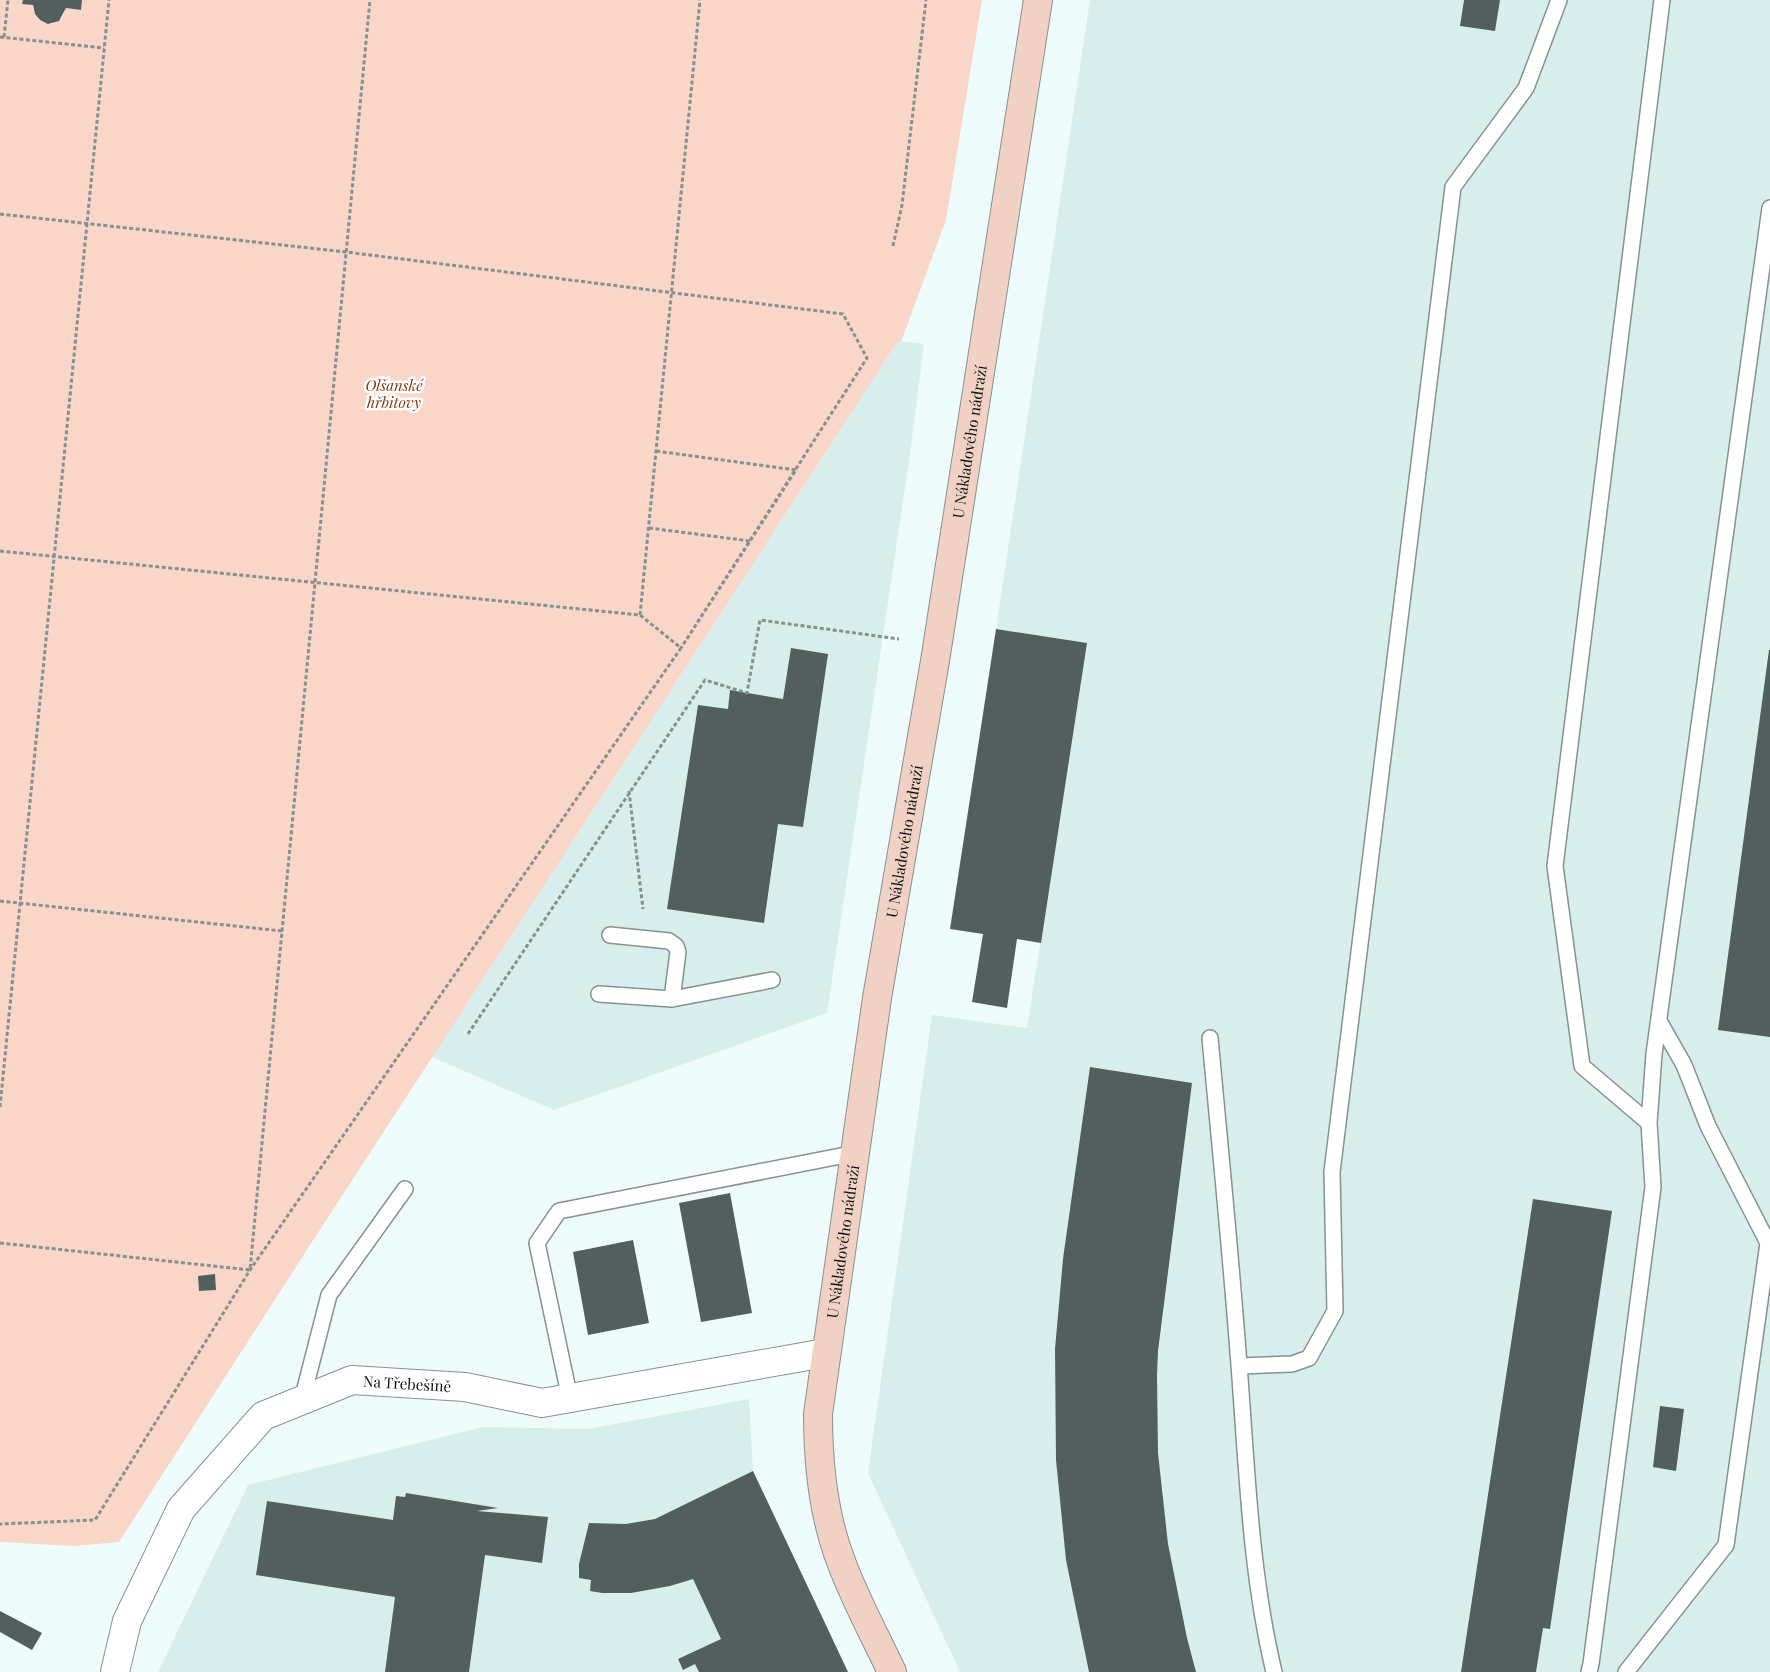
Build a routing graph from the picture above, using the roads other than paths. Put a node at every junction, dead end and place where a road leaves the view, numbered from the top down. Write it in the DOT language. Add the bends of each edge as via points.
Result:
graph roads {
  1 [pos="1038,0"];
  2 [pos="1559,0"];
  3 [pos="1662,0"];
  4 [pos="1770,208"];
  5 [pos="610,934"];
  6 [pos="772,980"];
  7 [pos="599,994"];
  8 [pos="672,999"];
  9 [pos="1659,1021"];
  10 [pos="1210,1038"];
  11 [pos="1649,1123"];
  12 [pos="856,1153"];
  13 [pos="405,1189"];
  14 [pos="825,1353"];
  15 [pos="1239,1366"];
  16 [pos="570,1399"];
  17 [pos="302,1400"];
  18 [pos="115,1672"];
  19 [pos="892,1672"];
  20 [pos="1274,1672"];
  21 [pos="1588,1672"];
  22 [pos="1626,1672"];
  1 -- 12 [label="street, U Nákladového nádraží" via="935,660 877,998"];
  2 -- 15 [label="lane" via="1526,88 1453,187 1332,1172 1335,1311 1309,1358 1292,1364"];
  3 -- 11 [label="lane" via="1555,866 1582,1066"];
  4 -- 9 [label="lane"];
  5 -- 8 [label="lane" via="670,941 676,946"];
  6 -- 8 [label="lane"];
  7 -- 8 [label="lane"];
  9 -- 11 [label="lane"];
  9 -- 22 [label="lane" via="1684,1065 1708,1126 1768,1243 1726,1545"];
  10 -- 15 [label="lane"];
  11 -- 21 [label="lane" via="1653,1187 1592,1664"];
  12 -- 14 [label="street, U Nákladového nádraží"];
  12 -- 16 [label="lane" via="559,1211 537,1243"];
  13 -- 17 [label="lane" via="329,1295"];
  14 -- 16 [label="street, Na Třebešíně"];
  14 -- 19 [label="street, U Nákladového nádraží" via="818,1414 818,1454 827,1513 842,1565"];
  15 -- 20 [label="lane" via="1247,1489 1263,1625"];
  16 -- 17 [label="street, Na Třebešíně" via="542,1403 465,1387 352,1380"];
  17 -- 18 [label="street, Na Třebešíně" via="263,1416 181,1509 127,1621"];
}
